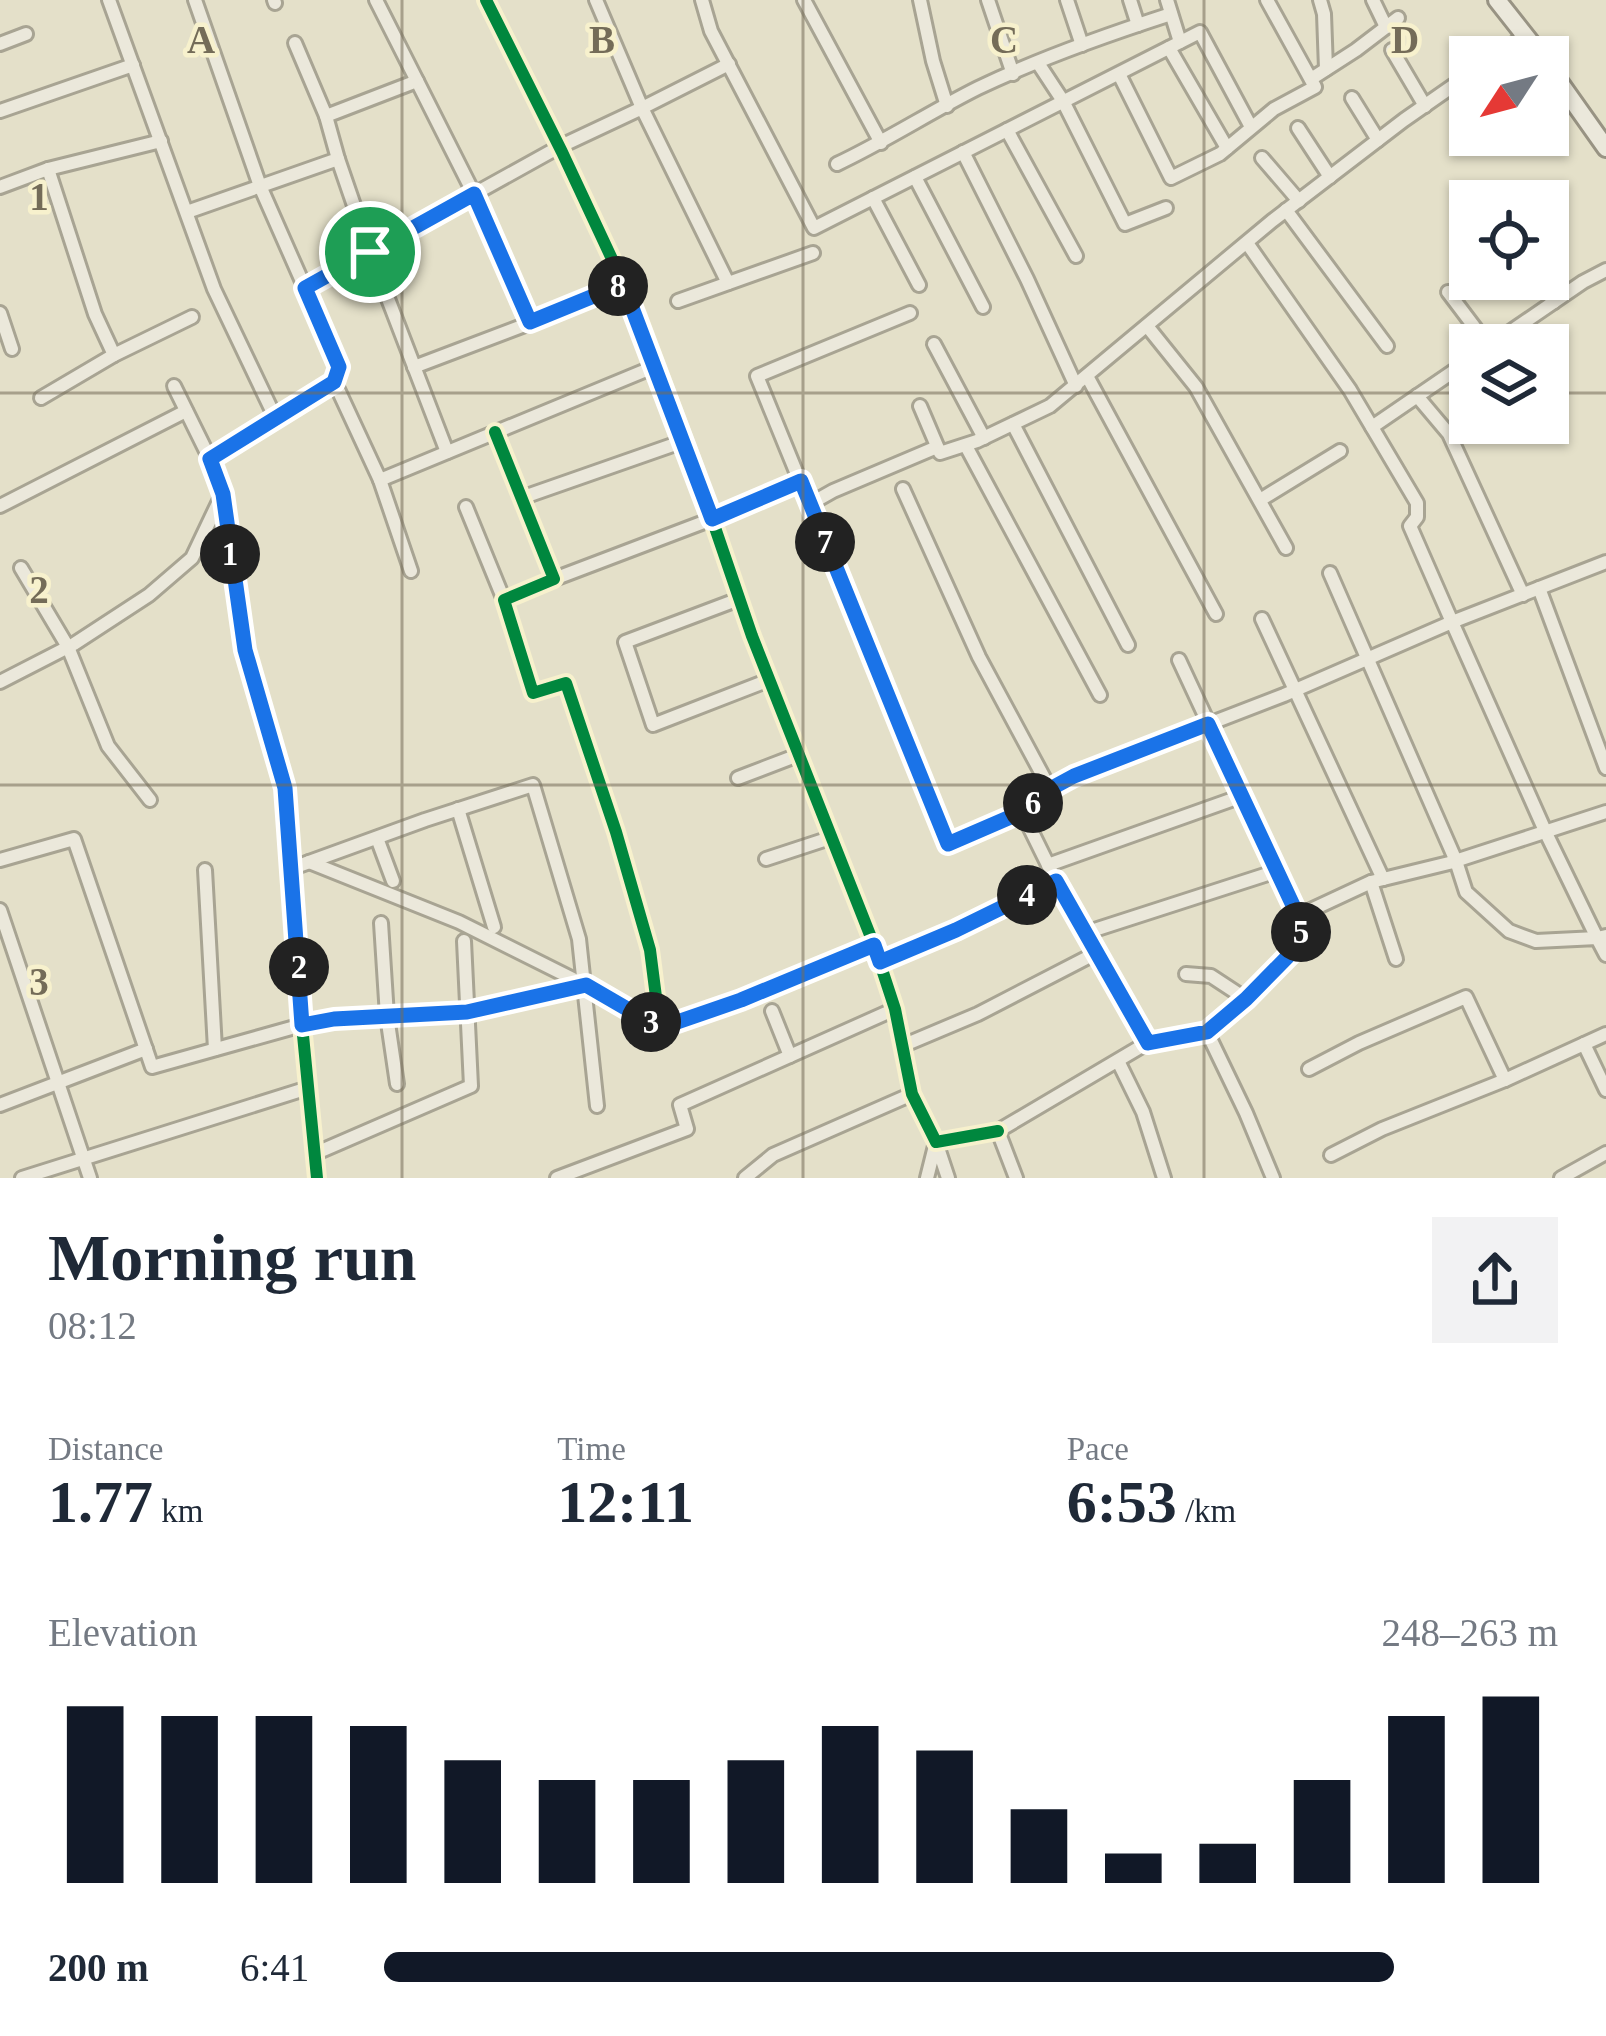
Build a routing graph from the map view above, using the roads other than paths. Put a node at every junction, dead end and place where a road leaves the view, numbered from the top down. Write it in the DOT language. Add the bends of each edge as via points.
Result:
graph roads {
  1 [pos="109,0"];
  2 [pos="195,0"];
  3 [pos="376,0"];
  4 [pos="486,0"];
  5 [pos="596,0"];
  6 [pos="702,0"];
  7 [pos="805,0"];
  8 [pos="920,0"];
  9 [pos="988,0"];
  10 [pos="1067,0"];
  11 [pos="1130,0"];
  12 [pos="1267,0"];
  13 [pos="1320,0"];
  14 [pos="1373,0"];
  15 [pos="1497,0"];
  16 [pos="1169,7"];
  17 [pos="1138,25"];
  18 [pos="26,34"];
  19 [pos="1526,35"];
  20 [pos="296,43"];
  21 [pos="0,44"];
  22 [pos="1082,45"];
  23 [pos="1175,45"];
  24 [pos="1392,50"];
  25 [pos="729,64"];
  26 [pos="1038,64"];
  27 [pos="133,65"];
  28 [pos="1326,69"];
  29 [pos="1013,74"];
  30 [pos="1118,74"];
  31 [pos="1311,79"];
  32 [pos="417,81"];
  33 [pos="1449,89"];
  34 [pos="1569,95"];
  35 [pos="1352,98"];
  36 [pos="1063,101"];
  37 [pos="947,106"];
  38 [pos="1424,106"];
  39 [pos="642,108"];
  40 [pos="0,112"];
  41 [pos="326,116"];
  42 [pos="1251,128"];
  43 [pos="1298,128"];
  44 [pos="1007,130"];
  45 [pos="1378,140"];
  46 [pos="160,141"];
  47 [pos="881,143"];
  48 [pos="559,147"];
  49 [pos="1227,148"];
  50 [pos="1606,148"];
  51 [pos="963,152"];
  52 [pos="1262,158"];
  53 [pos="338,159"];
  54 [pos="837,164"];
  55 [pos="48,169"];
  56 [pos="915,177"];
  57 [pos="1330,177"];
  58 [pos="260,186"];
  59 [pos="0,187"];
  60 [pos="474,194"];
  61 [pos="873,198"];
  62 [pos="1292,206"];
  63 [pos="1166,208"];
  64 [pos="187,212"];
  65 [pos="1246,243"];
  66 [pos="370,252"];
  67 [pos="813,253"];
  68 [pos="1076,256"];
  69 [pos="1606,271"];
  70 [pos="728,283"];
  71 [pos="623,284"];
  72 [pos="919,285"];
  73 [pos="305,288"];
  74 [pos="1448,292"];
  75 [pos="679,301"];
  76 [pos="1554,302"];
  77 [pos="983,308"];
  78 [pos="0,313"];
  79 [pos="910,313"];
  80 [pos="191,317"];
  81 [pos="530,322"];
  82 [pos="1473,324"];
  83 [pos="1521,324"];
  84 [pos="1147,326"];
  85 [pos="934,344"];
  86 [pos="1387,346"];
  87 [pos="12,349"];
  88 [pos="114,355"];
  89 [pos="656,365"];
  90 [pos="414,367"];
  91 [pos="1449,374"];
  92 [pos="1081,381"];
  93 [pos="334,382"];
  94 [pos="174,386"];
  95 [pos="1417,396"];
  96 [pos="41,398"];
  97 [pos="920,406"];
  98 [pos="186,411"];
  99 [pos="274,417"];
  100 [pos="1013,424"];
  101 [pos="1372,428"];
  102 [pos="495,432"];
  103 [pos="985,438"];
  104 [pos="684,441"];
  105 [pos="967,446"];
  106 [pos="937,447"];
  107 [pos="447,452"];
  108 [pos="1340,452"];
  109 [pos="210,459"];
  110 [pos="380,480"];
  111 [pos="801,481"];
  112 [pos="903,489"];
  113 [pos="223,494"];
  114 [pos="521,499"];
  115 [pos="1260,500"];
  116 [pos="810,504"];
  117 [pos="0,506"];
  118 [pos="466,507"];
  119 [pos="712,519"];
  120 [pos="1286,548"];
  121 [pos="1606,562"];
  122 [pos="21,568"];
  123 [pos="411,571"];
  124 [pos="1330,573"];
  125 [pos="554,579"];
  126 [pos="1539,588"];
  127 [pos="1523,595"];
  128 [pos="740,599"];
  129 [pos="504,600"];
  130 [pos="1216,614"];
  131 [pos="1262,619"];
  132 [pos="1452,622"];
  133 [pos="1128,645"];
  134 [pos="68,647"];
  135 [pos="1368,658"];
  136 [pos="1179,660"];
  137 [pos="769,680"];
  138 [pos="0,682"];
  139 [pos="1295,690"];
  140 [pos="1100,695"];
  141 [pos="1208,724"];
  142 [pos="798,755"];
  143 [pos="1606,768"];
  144 [pos="738,778"];
  145 [pos="1050,789"];
  146 [pos="1242,796"];
  147 [pos="150,800"];
  148 [pos="458,809"];
  149 [pos="1022,812"];
  150 [pos="1606,812"];
  151 [pos="1546,833"];
  152 [pos="377,838"];
  153 [pos="830,838"];
  154 [pos="766,859"];
  155 [pos="0,860"];
  156 [pos="1456,861"];
  157 [pos="309,862"];
  158 [pos="1048,865"];
  159 [pos="290,869"];
  160 [pos="205,870"];
  161 [pos="1277,871"];
  162 [pos="393,881"];
  163 [pos="1056,881"];
  164 [pos="1377,881"];
  165 [pos="0,910"];
  166 [pos="1298,916"];
  167 [pos="381,923"];
  168 [pos="494,927"];
  169 [pos="1085,933"];
  170 [pos="1602,937"];
  171 [pos="464,941"];
  172 [pos="874,945"];
  173 [pos="1096,952"];
  174 [pos="1606,955"];
  175 [pos="1396,959"];
  176 [pos="880,962"];
  177 [pos="1186,974"];
  178 [pos="586,985"];
  179 [pos="1246,999"];
  180 [pos="895,1009"];
  181 [pos="467,1012"];
  182 [pos="772,1012"];
  183 [pos="388,1016"];
  184 [pos="302,1025"];
  185 [pos="660,1028"];
  186 [pos="1207,1032"];
  187 [pos="1606,1034"];
  188 [pos="1148,1043"];
  189 [pos="1584,1044"];
  190 [pos="902,1046"];
  191 [pos="146,1049"];
  192 [pos="215,1049"];
  193 [pos="790,1056"];
  194 [pos="1118,1060"];
  195 [pos="1309,1069"];
  196 [pos="1504,1080"];
  197 [pos="57,1084"];
  198 [pos="397,1084"];
  199 [pos="308,1088"];
  200 [pos="1606,1090"];
  201 [pos="912,1094"];
  202 [pos="0,1105"];
  203 [pos="597,1106"];
  204 [pos="998,1131"];
  205 [pos="936,1142"];
  206 [pos="1606,1153"];
  207 [pos="314,1154"];
  208 [pos="1331,1155"];
  209 [pos="83,1159"];
  210 [pos="22,1178"];
  211 [pos="90,1178"];
  212 [pos="317,1178"];
  213 [pos="557,1178"];
  214 [pos="745,1178"];
  215 [pos="927,1178"];
  216 [pos="948,1178"];
  217 [pos="1016,1178"];
  218 [pos="1163,1178"];
  219 [pos="1273,1178"];
  220 [pos="1561,1178"];
  1 -- 27 [label="street"];
  2 -- 58 [label="street"];
  3 -- 32 [label="street"];
  4 -- 48 [label="street"];
  5 -- 39 [label="street"];
  6 -- 25 [label="street"];
  7 -- 47 [label="street"];
  8 -- 37 [label="street"];
  9 -- 29 [label="street"];
  10 -- 22 [label="street"];
  11 -- 17 [label="street"];
  12 -- 31 [label="street"];
  13 -- 28 [label="street"];
  14 -- 28 [label="street" via="1392,22"];
  15 -- 19 [label="main road"];
  16 -- 17 [label="street"];
  16 -- 23 [label="street"];
  17 -- 22 [label="street"];
  18 -- 21 [label="street"];
  20 -- 41 [label="street"];
  22 -- 26 [label="street"];
  23 -- 30 [label="street"];
  23 -- 42 [label="street" via="1200,32"];
  23 -- 49 [label="street"];
  24 -- 38 [label="street"];
  25 -- 39 [label="street"];
  25 -- 61 [label="street" via="814,228"];
  26 -- 29 [label="street"];
  26 -- 36 [label="street"];
  27 -- 40 [label="street"];
  27 -- 46 [label="street"];
  28 -- 31 [label="street"];
  29 -- 37 [label="street"];
  30 -- 36 [label="street"];
  30 -- 49 [label="street" via="1171,178"];
  31 -- 42 [label="street" via="1316,87"];
  32 -- 41 [label="street"];
  32 -- 60 [label="street"];
  33 -- 38 [label="street"];
  34 -- 50 [label="main road"];
  35 -- 45 [label="street"];
  36 -- 44 [label="street"];
  36 -- 63 [label="street" via="1125,224"];
  37 -- 47 [label="street"];
  38 -- 45 [label="street"];
  39 -- 48 [label="street"];
  39 -- 70 [label="street"];
  41 -- 53 [label="street"];
  42 -- 49 [label="street"];
  43 -- 57 [label="street"];
  44 -- 51 [label="street"];
  44 -- 68 [label="street"];
  45 -- 57 [label="street"];
  46 -- 55 [label="street"];
  46 -- 64 [label="street"];
  47 -- 54 [label="street"];
  48 -- 60 [label="street"];
  48 -- 71 [label="street"];
  51 -- 56 [label="street"];
  51 -- 92 [label="street"];
  52 -- 62 [label="street"];
  53 -- 58 [label="street"];
  53 -- 66 [label="street"];
  55 -- 59 [label="street"];
  55 -- 88 [label="street"];
  56 -- 61 [label="street"];
  56 -- 77 [label="street"];
  57 -- 62 [label="street"];
  58 -- 64 [label="street"];
  58 -- 73 [label="street"];
  60 -- 66 [label="street"];
  60 -- 81 [label="street"];
  61 -- 72 [label="street"];
  62 -- 65 [label="street"];
  62 -- 86 [label="street"];
  64 -- 99 [label="street"];
  65 -- 84 [label="street"];
  65 -- 101 [label="street"];
  66 -- 73 [label="street"];
  66 -- 90 [label="street"];
  67 -- 70 [label="street"];
  69 -- 76 [label="street"];
  70 -- 75 [label="street"];
  71 -- 81 [label="street"];
  71 -- 89 [label="street"];
  73 -- 93 [label="street" via="339,367"];
  74 -- 82 [label="street"];
  76 -- 83 [label="street"];
  78 -- 87 [label="street"];
  79 -- 111 [label="street" via="757,376"];
  80 -- 88 [label="street"];
  81 -- 90 [label="street"];
  84 -- 92 [label="street"];
  84 -- 115 [label="street" via="1196,386"];
  85 -- 103 [label="street"];
  88 -- 96 [label="street"];
  89 -- 102 [label="street"];
  89 -- 104 [label="street"];
  90 -- 107 [label="street"];
  91 -- 95 [label="street"];
  92 -- 100 [label="street"];
  92 -- 130 [label="street"];
  93 -- 99 [label="street"];
  93 -- 110 [label="street"];
  94 -- 98 [label="street"];
  95 -- 101 [label="street"];
  95 -- 127 [label="street" via="1449,434"];
  97 -- 106 [label="street"];
  98 -- 109 [label="street"];
  98 -- 117 [label="street"];
  99 -- 109 [label="street"];
  100 -- 103 [label="street"];
  100 -- 133 [label="street"];
  101 -- 132 [label="street" via="1417,503 1410,526"];
  102 -- 107 [label="street"];
  102 -- 114 [label="street"];
  103 -- 105 [label="street"];
  104 -- 114 [label="street"];
  104 -- 119 [label="street"];
  105 -- 106 [label="street" via="940,453"];
  105 -- 140 [label="street"];
  106 -- 116 [label="street"];
  107 -- 110 [label="street"];
  108 -- 115 [label="street"];
  109 -- 113 [label="street"];
  110 -- 123 [label="street"];
  111 -- 116 [label="street"];
  111 -- 119 [label="street"];
  112 -- 145 [label="street"];
  113 -- 134 [label="street" via="192,558"];
  113 -- 159 [label="street" via="245,650 285,788"];
  114 -- 125 [label="street"];
  115 -- 120 [label="street"];
  116 -- 149 [label="street" via="948,844"];
  118 -- 129 [label="street"];
  119 -- 125 [label="street"];
  119 -- 128 [label="street"];
  121 -- 126 [label="street"];
  122 -- 134 [label="street"];
  124 -- 135 [label="street"];
  125 -- 129 [label="street"];
  126 -- 127 [label="street"];
  126 -- 143 [label="street"];
  127 -- 132 [label="street"];
  128 -- 137 [label="street"];
  128 -- 137 [label="street" via="625,642 653,725"];
  129 -- 185 [label="street" via="532,693 566,682 650,950"];
  131 -- 139 [label="street"];
  132 -- 135 [label="street"];
  132 -- 151 [label="street"];
  134 -- 138 [label="street"];
  134 -- 147 [label="street" via="108,746"];
  135 -- 139 [label="street"];
  135 -- 156 [label="street"];
  136 -- 141 [label="street"];
  137 -- 142 [label="street"];
  139 -- 141 [label="street"];
  139 -- 164 [label="street"];
  141 -- 145 [label="street"];
  141 -- 146 [label="street"];
  142 -- 144 [label="street"];
  142 -- 153 [label="street"];
  145 -- 149 [label="street"];
  146 -- 158 [label="street"];
  146 -- 161 [label="street"];
  148 -- 152 [label="street"];
  148 -- 168 [label="street"];
  148 -- 178 [label="street" via="533,785"];
  149 -- 158 [label="street"];
  150 -- 151 [label="street"];
  151 -- 156 [label="street"];
  151 -- 170 [label="street"];
  152 -- 157 [label="street"];
  152 -- 162 [label="street"];
  153 -- 154 [label="street"];
  153 -- 172 [label="street"];
  155 -- 191 [label="street" via="74,839"];
  156 -- 164 [label="street"];
  156 -- 170 [label="street" via="1466,892 1509,931 1536,941"];
  157 -- 159 [label="street"];
  157 -- 178 [label="street" via="459,922"];
  158 -- 163 [label="street"];
  159 -- 184 [label="street"];
  160 -- 192 [label="street"];
  161 -- 166 [label="street"];
  161 -- 169 [label="street"];
  163 -- 169 [label="street"];
  163 -- 176 [label="street"];
  164 -- 166 [label="street"];
  164 -- 175 [label="street"];
  165 -- 197 [label="street"];
  166 -- 179 [label="street" via="1303,941"];
  167 -- 183 [label="street"];
  169 -- 173 [label="street"];
  170 -- 174 [label="street"];
  171 -- 181 [label="street"];
  172 -- 176 [label="street"];
  172 -- 185 [label="street"];
  173 -- 188 [label="street"];
  173 -- 190 [label="street"];
  176 -- 180 [label="street"];
  177 -- 179 [label="street" via="1211,976"];
  178 -- 181 [label="street"];
  178 -- 185 [label="street"];
  178 -- 203 [label="street"];
  179 -- 186 [label="street"];
  180 -- 190 [label="street"];
  180 -- 193 [label="street"];
  181 -- 183 [label="street"];
  181 -- 207 [label="street" via="471,1086"];
  182 -- 193 [label="street"];
  183 -- 184 [label="street"];
  183 -- 198 [label="street"];
  184 -- 192 [label="street"];
  184 -- 199 [label="street"];
  186 -- 188 [label="street"];
  186 -- 219 [label="street"];
  187 -- 189 [label="street"];
  188 -- 194 [label="street"];
  189 -- 196 [label="street"];
  189 -- 200 [label="street"];
  190 -- 201 [label="street"];
  191 -- 192 [label="street" via="152,1067"];
  191 -- 197 [label="street"];
  193 -- 213 [label="street" via="680,1106 687,1129"];
  194 -- 204 [label="street"];
  194 -- 218 [label="street"];
  195 -- 196 [label="street" via="1466,997"];
  196 -- 208 [label="street"];
  197 -- 202 [label="street"];
  197 -- 209 [label="street"];
  199 -- 207 [label="street"];
  199 -- 209 [label="street"];
  201 -- 205 [label="street"];
  201 -- 214 [label="street" via="773,1155"];
  204 -- 205 [label="street"];
  204 -- 217 [label="street"];
  205 -- 215 [label="street"];
  205 -- 216 [label="street"];
  206 -- 220 [label="street"];
  207 -- 212 [label="street"];
  209 -- 210 [label="street"];
  209 -- 211 [label="street"];
}
